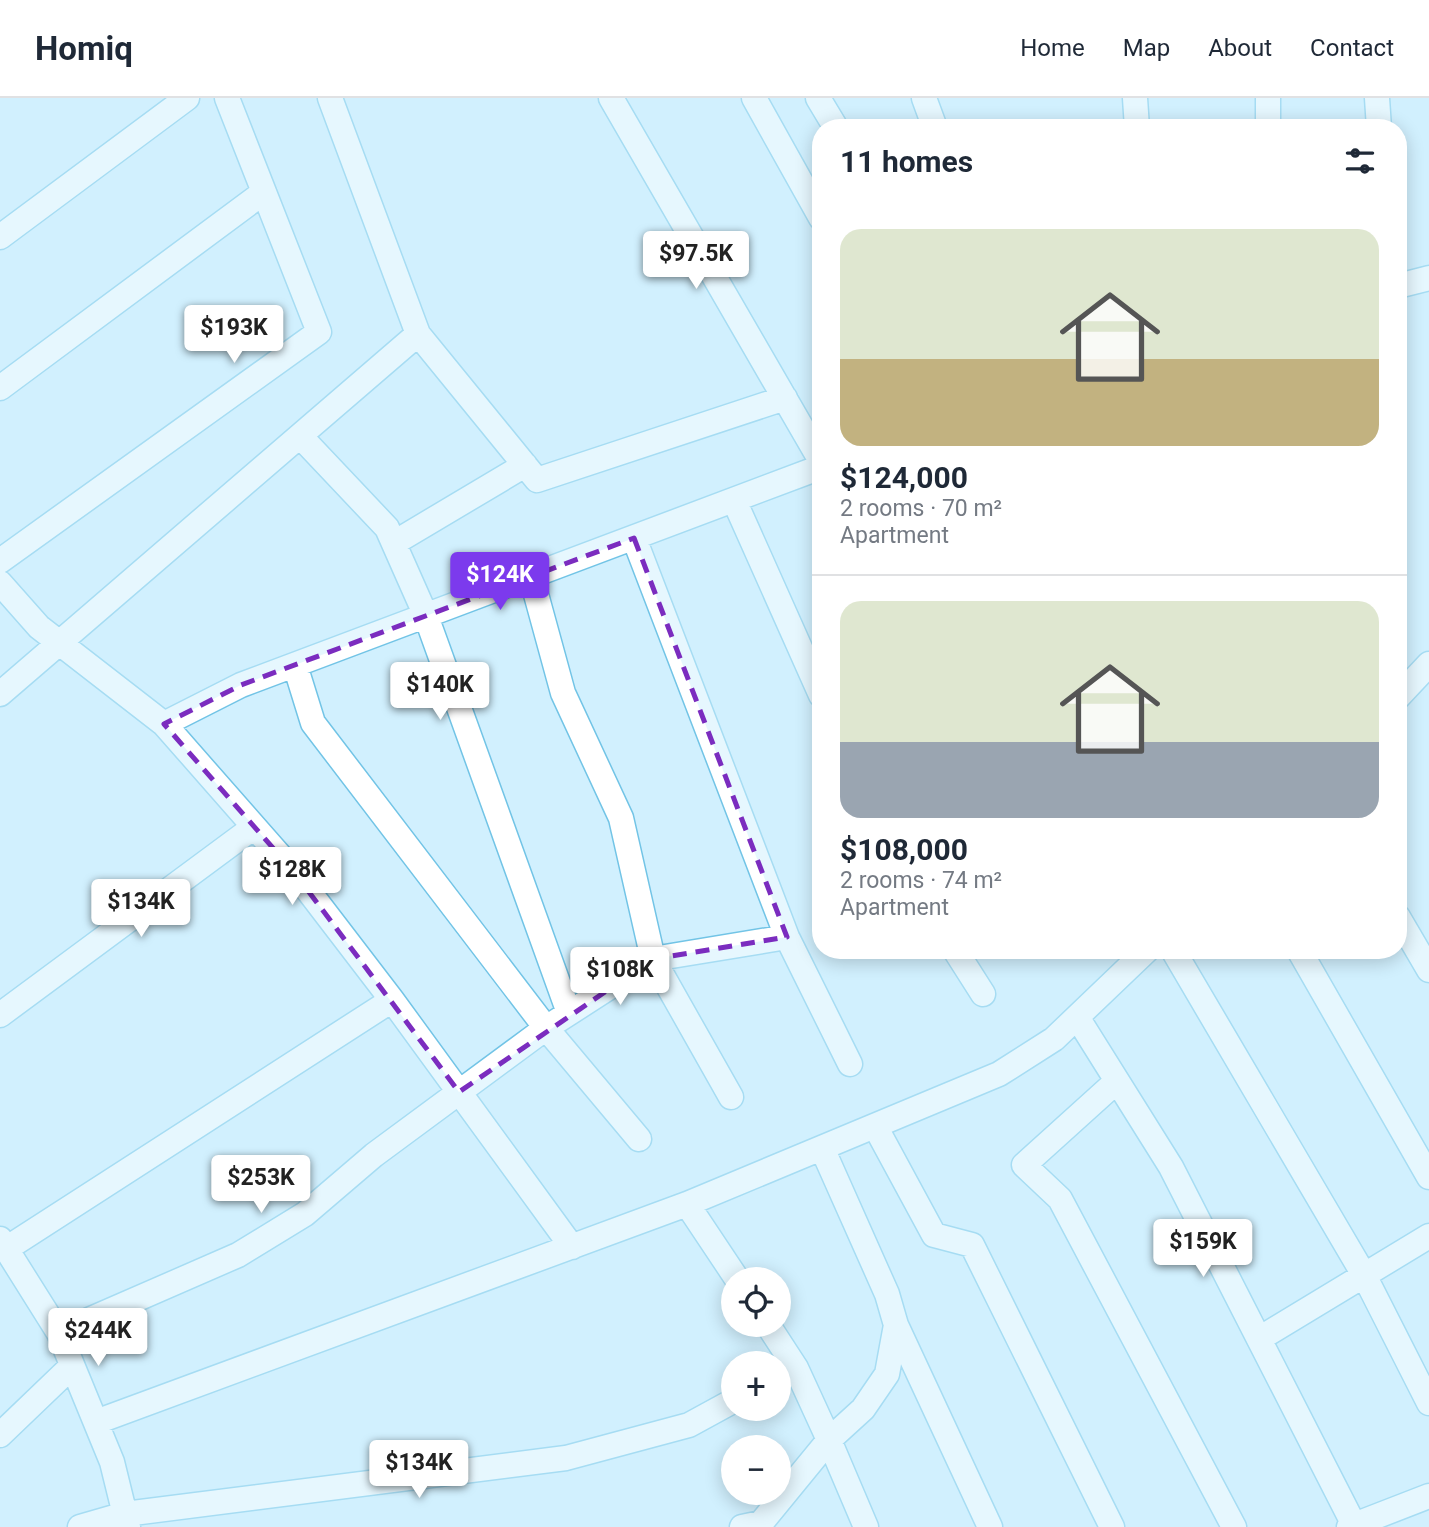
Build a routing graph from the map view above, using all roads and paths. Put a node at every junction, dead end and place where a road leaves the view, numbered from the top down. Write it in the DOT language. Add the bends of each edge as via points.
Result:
graph roads {
  1 [pos="187,98"];
  2 [pos="227,98"];
  3 [pos="330,98"];
  4 [pos="611,98"];
  5 [pos="754,98"];
  6 [pos="818,98"];
  7 [pos="924,98"];
  8 [pos="1135,98"];
  9 [pos="1268,98"];
  10 [pos="1377,98"];
  11 [pos="831,119"];
  12 [pos="932,119"];
  13 [pos="1137,119"];
  14 [pos="1268,119"];
  15 [pos="1378,119"];
  16 [pos="264,192"];
  17 [pos="812,202"];
  18 [pos="0,237"];
  19 [pos="1429,278"];
  20 [pos="1407,284"];
  21 [pos="418,334"];
  22 [pos="0,388"];
  23 [pos="785,398"];
  24 [pos="300,436"];
  25 [pos="812,445"];
  26 [pos="525,465"];
  27 [pos="812,470"];
  28 [pos="734,500"];
  29 [pos="634,538"];
  30 [pos="394,543"];
  31 [pos="0,561"];
  32 [pos="531,576"];
  33 [pos="0,583"];
  34 [pos="426,616"];
  35 [pos="60,643"];
  36 [pos="295,664"];
  37 [pos="1429,664"];
  38 [pos="812,675"];
  39 [pos="1407,687"];
  40 [pos="0,694"];
  41 [pos="164,724"];
  42 [pos="254,827"];
  43 [pos="1407,932"];
  44 [pos="786,937"];
  45 [pos="653,959"];
  46 [pos="960,959"];
  47 [pos="1138,959"];
  48 [pos="1178,959"];
  49 [pos="1304,959"];
  50 [pos="1429,970"];
  51 [pos="984,994"];
  52 [pos="392,1000"];
  53 [pos="569,1013"];
  54 [pos="0,1015"];
  55 [pos="1077,1017"];
  56 [pos="546,1028"];
  57 [pos="850,1064"];
  58 [pos="1117,1081"];
  59 [pos="459,1092"];
  60 [pos="732,1097"];
  61 [pos="875,1126"];
  62 [pos="639,1139"];
  63 [pos="821,1148"];
  64 [pos="1429,1177"];
  65 [pos="687,1204"];
  66 [pos="1429,1236"];
  67 [pos="572,1247"];
  68 [pos="6,1260"];
  69 [pos="729,1267"];
  70 [pos="1364,1275"];
  71 [pos="896,1325"];
  72 [pos="59,1333"];
  73 [pos="1259,1339"];
  74 [pos="72,1366"];
  75 [pos="791,1377"];
  76 [pos="1429,1403"];
  77 [pos="721,1408"];
  78 [pos="96,1422"];
  79 [pos="0,1435"];
  80 [pos="829,1440"];
  81 [pos="1429,1496"];
  82 [pos="126,1520"];
  83 [pos="755,1526"];
  84 [pos="1353,1526"];
  85 [pos="80,1527"];
  86 [pos="866,1527"];
  87 [pos="990,1527"];
  88 [pos="1112,1527"];
  89 [pos="1234,1527"];
  1 -- 18 [label="street"];
  2 -- 16 [label="street"];
  3 -- 21 [label="street"];
  4 -- 23 [label="street"];
  5 -- 17 [label="street"];
  6 -- 11 [label="street"];
  7 -- 12 [label="street"];
  8 -- 13 [label="street"];
  9 -- 14 [label="street"];
  10 -- 15 [label="street"];
  16 -- 22 [label="street"];
  16 -- 31 [label="street" via="319,332"];
  19 -- 20 [label="street"];
  21 -- 24 [label="street"];
  21 -- 26 [label="street"];
  23 -- 25 [label="street"];
  23 -- 26 [label="street" via="537,480"];
  24 -- 30 [label="street" via="387,528"];
  24 -- 35 [label="street"];
  26 -- 30 [label="street"];
  27 -- 28 [label="street"];
  28 -- 29 [label="street"];
  28 -- 38 [label="street"];
  29 -- 32 [label="street"];
  29 -- 44 [label="street"];
  30 -- 34 [label="street"];
  32 -- 34 [label="street"];
  32 -- 45 [label="street" via="563,693 621,818"];
  33 -- 35 [label="street" via="39,627"];
  34 -- 36 [label="street"];
  34 -- 53 [label="street"];
  35 -- 40 [label="street"];
  35 -- 41 [label="street"];
  36 -- 41 [label="street"];
  36 -- 56 [label="street" via="313,723"];
  37 -- 39 [label="street"];
  41 -- 42 [label="street"];
  42 -- 52 [label="street"];
  42 -- 54 [label="street"];
  43 -- 50 [label="street"];
  44 -- 45 [label="street"];
  44 -- 57 [label="street"];
  45 -- 53 [label="street"];
  45 -- 60 [label="street"];
  46 -- 51 [label="street"];
  47 -- 55 [label="street"];
  48 -- 70 [label="street"];
  49 -- 64 [label="street"];
  52 -- 59 [label="street"];
  52 -- 68 [label="street"];
  53 -- 56 [label="street"];
  55 -- 58 [label="street"];
  55 -- 61 [label="street" via="999,1074"];
  56 -- 59 [label="street"];
  56 -- 62 [label="street"];
  58 -- 73 [label="street" via="1171,1167"];
  58 -- 89 [label="street" via="1024,1165 1060,1199"];
  59 -- 67 [label="street"];
  59 -- 72 [label="street" via="305,1214 238,1255"];
  61 -- 63 [label="street"];
  61 -- 88 [label="street" via="934,1235 972,1245"];
  63 -- 65 [label="street"];
  63 -- 71 [label="street" via="887,1294"];
  65 -- 67 [label="street"];
  65 -- 69 [label="street"];
  66 -- 70 [label="street"];
  67 -- 78 [label="street"];
  68 -- 72 [label="street"];
  70 -- 73 [label="street"];
  70 -- 76 [label="street"];
  71 -- 80 [label="street" via="887,1374 863,1409"];
  71 -- 87 [label="street"];
  72 -- 74 [label="street"];
  73 -- 84 [label="street"];
  74 -- 78 [label="street"];
  74 -- 79 [label="street"];
  75 -- 80 [label="street"];
  77 -- 82 [label="street" via="689,1425 566,1458"];
  78 -- 82 [label="street" via="112,1462"];
  80 -- 83 [label="street"];
  80 -- 86 [label="street"];
  81 -- 84 [label="street"];
  82 -- 85 [label="street"];
}
